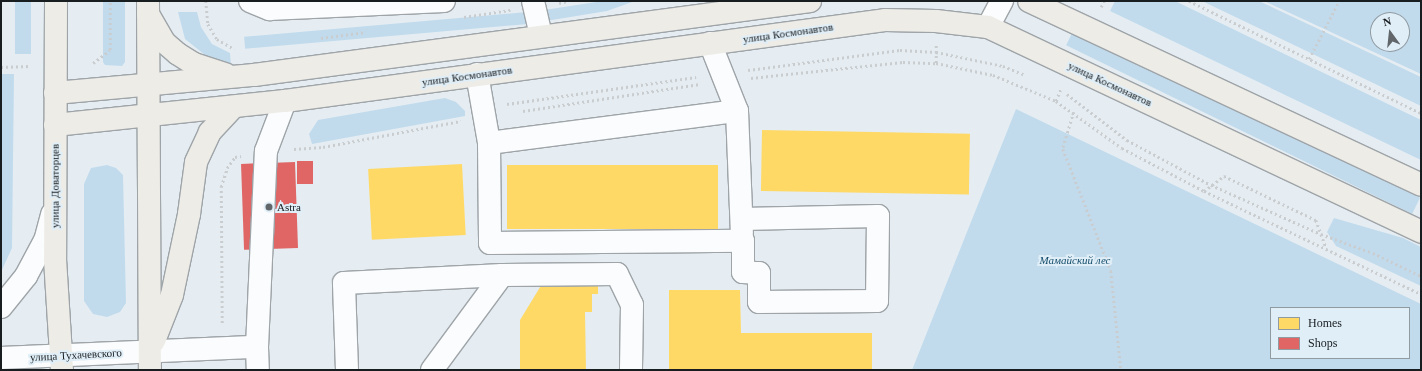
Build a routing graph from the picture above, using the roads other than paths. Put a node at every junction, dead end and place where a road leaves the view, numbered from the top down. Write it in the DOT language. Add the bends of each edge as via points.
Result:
graph roads {
  1 [pos="56,1"];
  2 [pos="250,1"];
  3 [pos="444,1"];
  4 [pos="533,1"];
  5 [pos="810,1"];
  6 [pos="1002,1"];
  7 [pos="1030,1"];
  8 [pos="153,5"];
  9 [pos="988,27"];
  10 [pos="541,36"];
  11 [pos="710,43"];
  12 [pos="477,74"];
  13 [pos="232,77"];
  14 [pos="147,85"];
  15 [pos="55,93"];
  16 [pos="285,101"];
  17 [pos="233,107"];
  18 [pos="737,111"];
  19 [pos="147,116"];
  20 [pos="55,125"];
  21 [pos="489,142"];
  22 [pos="1421,185"];
  23 [pos="55,204"];
  24 [pos="742,219"];
  25 [pos="1421,232"];
  26 [pos="743,241"];
  27 [pos="502,275"];
  28 [pos="1,307"];
  29 [pos="257,347"];
  30 [pos="1,358"];
  31 [pos="150,361"];
  32 [pos="62,363"];
  33 [pos="258,370"];
  34 [pos="347,370"];
  35 [pos="432,370"];
  36 [pos="631,370"];
  1 -- 15 [label="main road, улица Доваторцев"];
  2 -- 3 [label="street" via="268,9"];
  4 -- 10 [label="street"];
  5 -- 10 [label="main road"];
  6 -- 9 [label="street"];
  7 -- 22 [label="main road"];
  8 -- 13 [label="main road" via="164,42 194,64"];
  8 -- 14 [label="main road"];
  9 -- 11 [label="main road, улица Космонавтов" via="936,21 885,20"];
  9 -- 25 [label="main road, улица Космонавтов"];
  10 -- 13 [label="main road"];
  11 -- 12 [label="main road, улица Космонавтов"];
  11 -- 18 [label="street"];
  12 -- 16 [label="main road, улица Космонавтов"];
  12 -- 21 [label="street"];
  13 -- 14 [label="main road"];
  14 -- 15 [label="main road"];
  14 -- 19 [label="main road"];
  15 -- 20 [label="main road, улица Доваторцев"];
  16 -- 17 [label="main road, улица Космонавтов"];
  16 -- 29 [label="street" via="266,151"];
  17 -- 19 [label="main road, улица Космонавтов"];
  17 -- 31 [label="main road" via="210,132 196,162 189,214 172,295"];
  18 -- 21 [label="street"];
  18 -- 24 [label="street"];
  19 -- 20 [label="main road, улица Космонавтов"];
  19 -- 31 [label="main road"];
  20 -- 23 [label="main road, улица Доваторцев"];
  21 -- 26 [label="street" via="490,243"];
  23 -- 28 [label="street" via="45,241 22,282"];
  23 -- 32 [label="main road, улица Доваторцев" via="55,259"];
  24 -- 26 [label="street"];
  24 -- 26 [label="street" via="878,216 877,301 759,302 760,273 743,272"];
  27 -- 34 [label="street" via="344,283"];
  27 -- 35 [label="street"];
  27 -- 36 [label="street" via="617,274 632,305"];
  29 -- 31 [label="street, улица Тухачевского" via="222,348"];
  29 -- 33 [label="street"];
  30 -- 32 [label="street, улица Тухачевского"];
  31 -- 32 [label="street, улица Тухачевского"];
}
